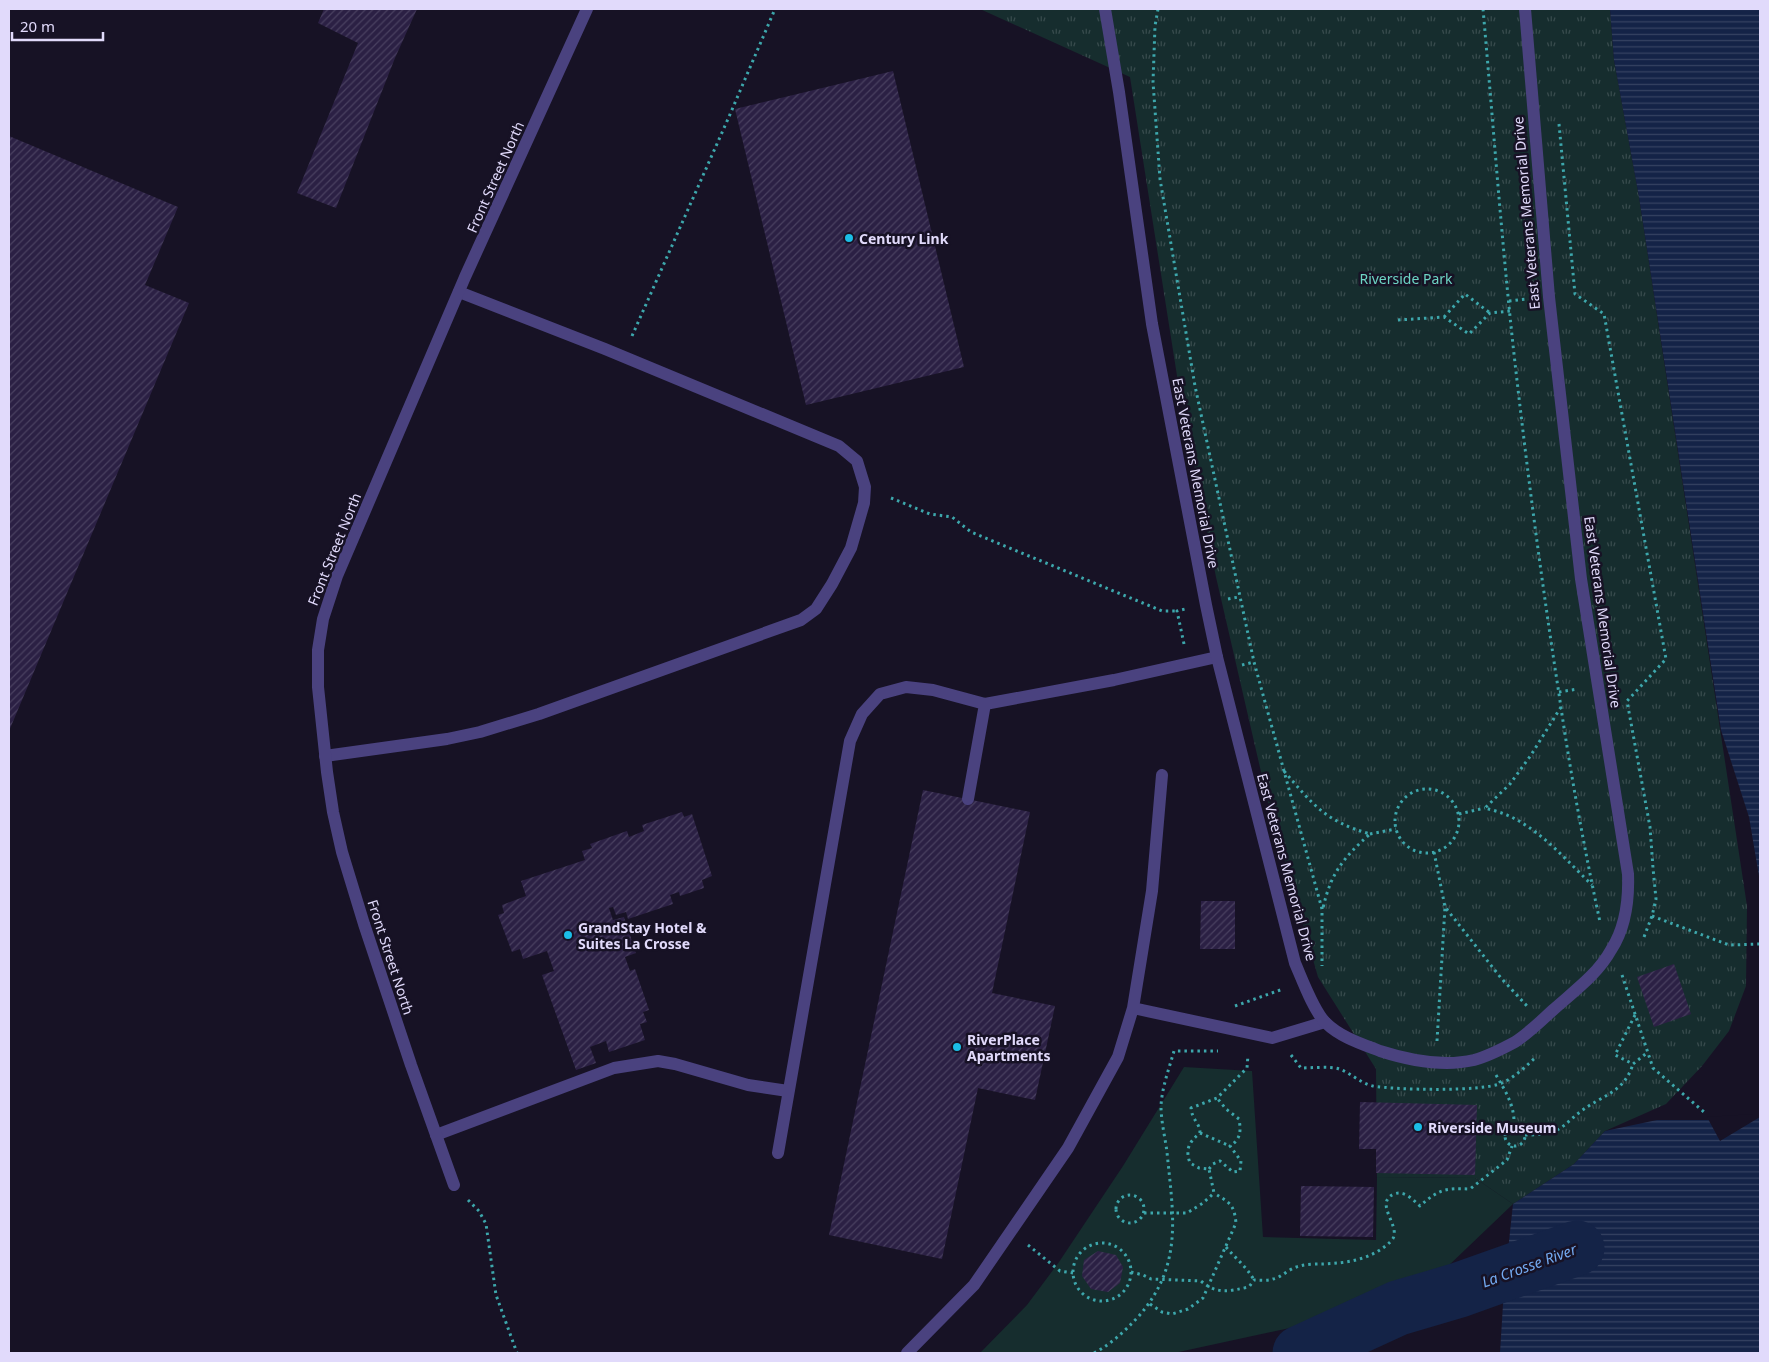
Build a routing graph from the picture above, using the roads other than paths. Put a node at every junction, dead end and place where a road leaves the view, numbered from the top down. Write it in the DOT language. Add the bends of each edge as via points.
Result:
graph roads {
  1 [pos="587,9"];
  2 [pos="1105,9"];
  3 [pos="1525,9"];
  4 [pos="459,292"];
  5 [pos="1217,657"];
  6 [pos="985,704"];
  7 [pos="325,756"];
  8 [pos="1162,775"];
  9 [pos="968,799"];
  10 [pos="1133,1008"];
  11 [pos="1325,1022"];
  12 [pos="788,1091"];
  13 [pos="436,1135"];
  14 [pos="778,1153"];
  15 [pos="454,1186"];
  16 [pos="907,1353"];
  1 -- 4 [label="street, Front Street North"];
  2 -- 5 [label="street, East Veterans Memorial Drive" via="1152,324"];
  3 -- 11 [label="street, East Veterans Memorial Drive" via="1549,297 1580,579 1628,874 1626,914 1611,951 1583,983 1517,1040 1485,1056 1436,1062 1391,1054 1371,1048"];
  4 -- 7 [label="street, Front Street North" via="337,576 323,618 318,650 318,687"];
  4 -- 7 [label="street" via="839,446 857,461 865,487 864,503 851,548 832,584 816,609 801,620 480,732"];
  5 -- 6 [label="street"];
  5 -- 11 [label="street, East Veterans Memorial Drive" via="1295,963"];
  6 -- 9 [label="street"];
  6 -- 12 [label="street" via="934,690 906,687 880,694 862,714 850,742"];
  7 -- 13 [label="street, Front Street North" via="342,852"];
  8 -- 10 [label="street" via="1152,891"];
  10 -- 11 [label="street" via="1272,1038"];
  10 -- 16 [label="street" via="1118,1057 1068,1148 974,1285"];
  12 -- 13 [label="street" via="748,1086 675,1064 648,1062 614,1068"];
  12 -- 14 [label="street"];
  13 -- 15 [label="street, Front Street North"];
}
